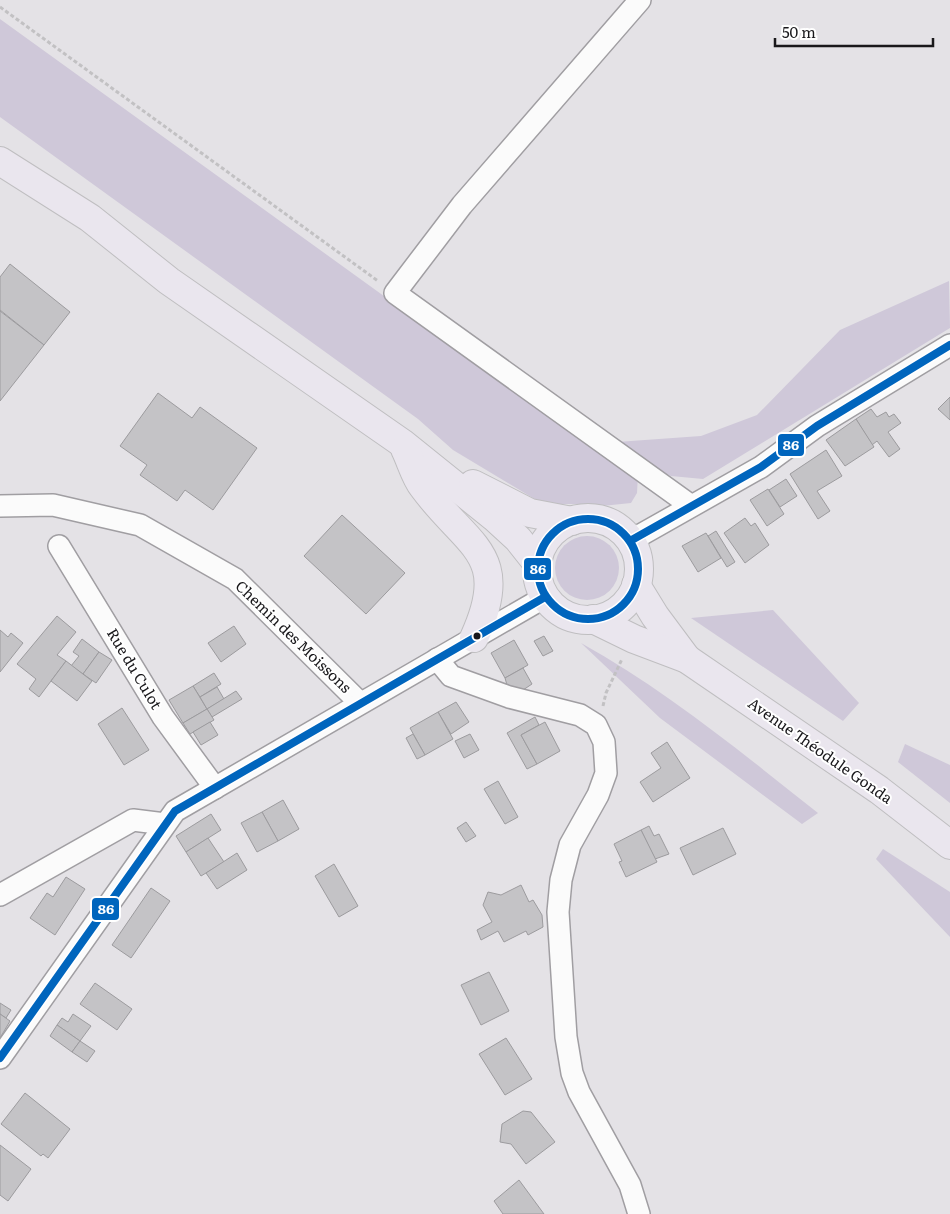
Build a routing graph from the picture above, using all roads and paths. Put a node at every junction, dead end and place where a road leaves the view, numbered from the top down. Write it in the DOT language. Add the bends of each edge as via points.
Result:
graph roads {
  1 [pos="640,0"];
  2 [pos="0,7"];
  3 [pos="0,161"];
  4 [pos="395,293"];
  5 [pos="950,344"];
  6 [pos="402,443"];
  7 [pos="690,505"];
  8 [pos="0,506"];
  9 [pos="572,521"];
  10 [pos="630,541"];
  11 [pos="60,546"];
  12 [pos="537,563"];
  13 [pos="636,585"];
  14 [pos="545,597"];
  15 [pos="593,619"];
  16 [pos="474,638"];
  17 [pos="634,639"];
  18 [pos="437,659"];
  19 [pos="687,659"];
  20 [pos="360,703"];
  21 [pos="596,726"];
  22 [pos="215,788"];
  23 [pos="166,824"];
  24 [pos="950,845"];
  25 [pos="0,895"];
  26 [pos="0,1058"];
  27 [pos="639,1214"];
  1 -- 4 [label="street" via="462,205"];
  2 -- 4 [label="path"];
  3 -- 6 [label="main road" via="90,218 169,281"];
  4 -- 7 [label="street"];
  5 -- 7 [label="street" via="824,421 761,467"];
  6 -- 9 [label="main road" via="505,502 539,516"];
  6 -- 12 [label="main road" via="494,517 518,539"];
  6 -- 16 [label="main road" via="423,486 481,554 490,579 488,600"];
  7 -- 10 [label="street"];
  8 -- 20 [label="street, Chemin des Moissons" via="53,505 140,525 235,579"];
  9 -- 10 [label="main road" via="588,518 604,521"];
  9 -- 12 [label="main road" via="558,527 548,537"];
  10 -- 13 [label="main road" via="636,555"];
  11 -- 22 [label="street, Rue du Culot" via="163,717"];
  12 -- 14 [label="main road"];
  13 -- 15 [label="main road" via="628,600 615,612"];
  13 -- 19 [label="main road, Avenue Théodule Gonda" via="654,616"];
  14 -- 15 [label="main road" via="566,615"];
  14 -- 16 [label="street"];
  15 -- 17 [label="main road, Avenue Théodule Gonda"];
  16 -- 18 [label="street"];
  17 -- 19 [label="main road, Avenue Théodule Gonda"];
  17 -- 21 [label="path" via="616,670"];
  18 -- 20 [label="street"];
  18 -- 21 [label="street" via="451,676 509,697 580,715"];
  19 -- 24 [label="main road, Avenue Théodule Gonda" via="878,790"];
  20 -- 22 [label="street"];
  21 -- 27 [label="street" via="604,742 606,773 598,795 570,846 561,880 558,912 566,1037 579,1092 630,1185"];
  22 -- 23 [label="street" via="175,811"];
  23 -- 25 [label="street" via="133,820"];
  23 -- 26 [label="street"];
}
